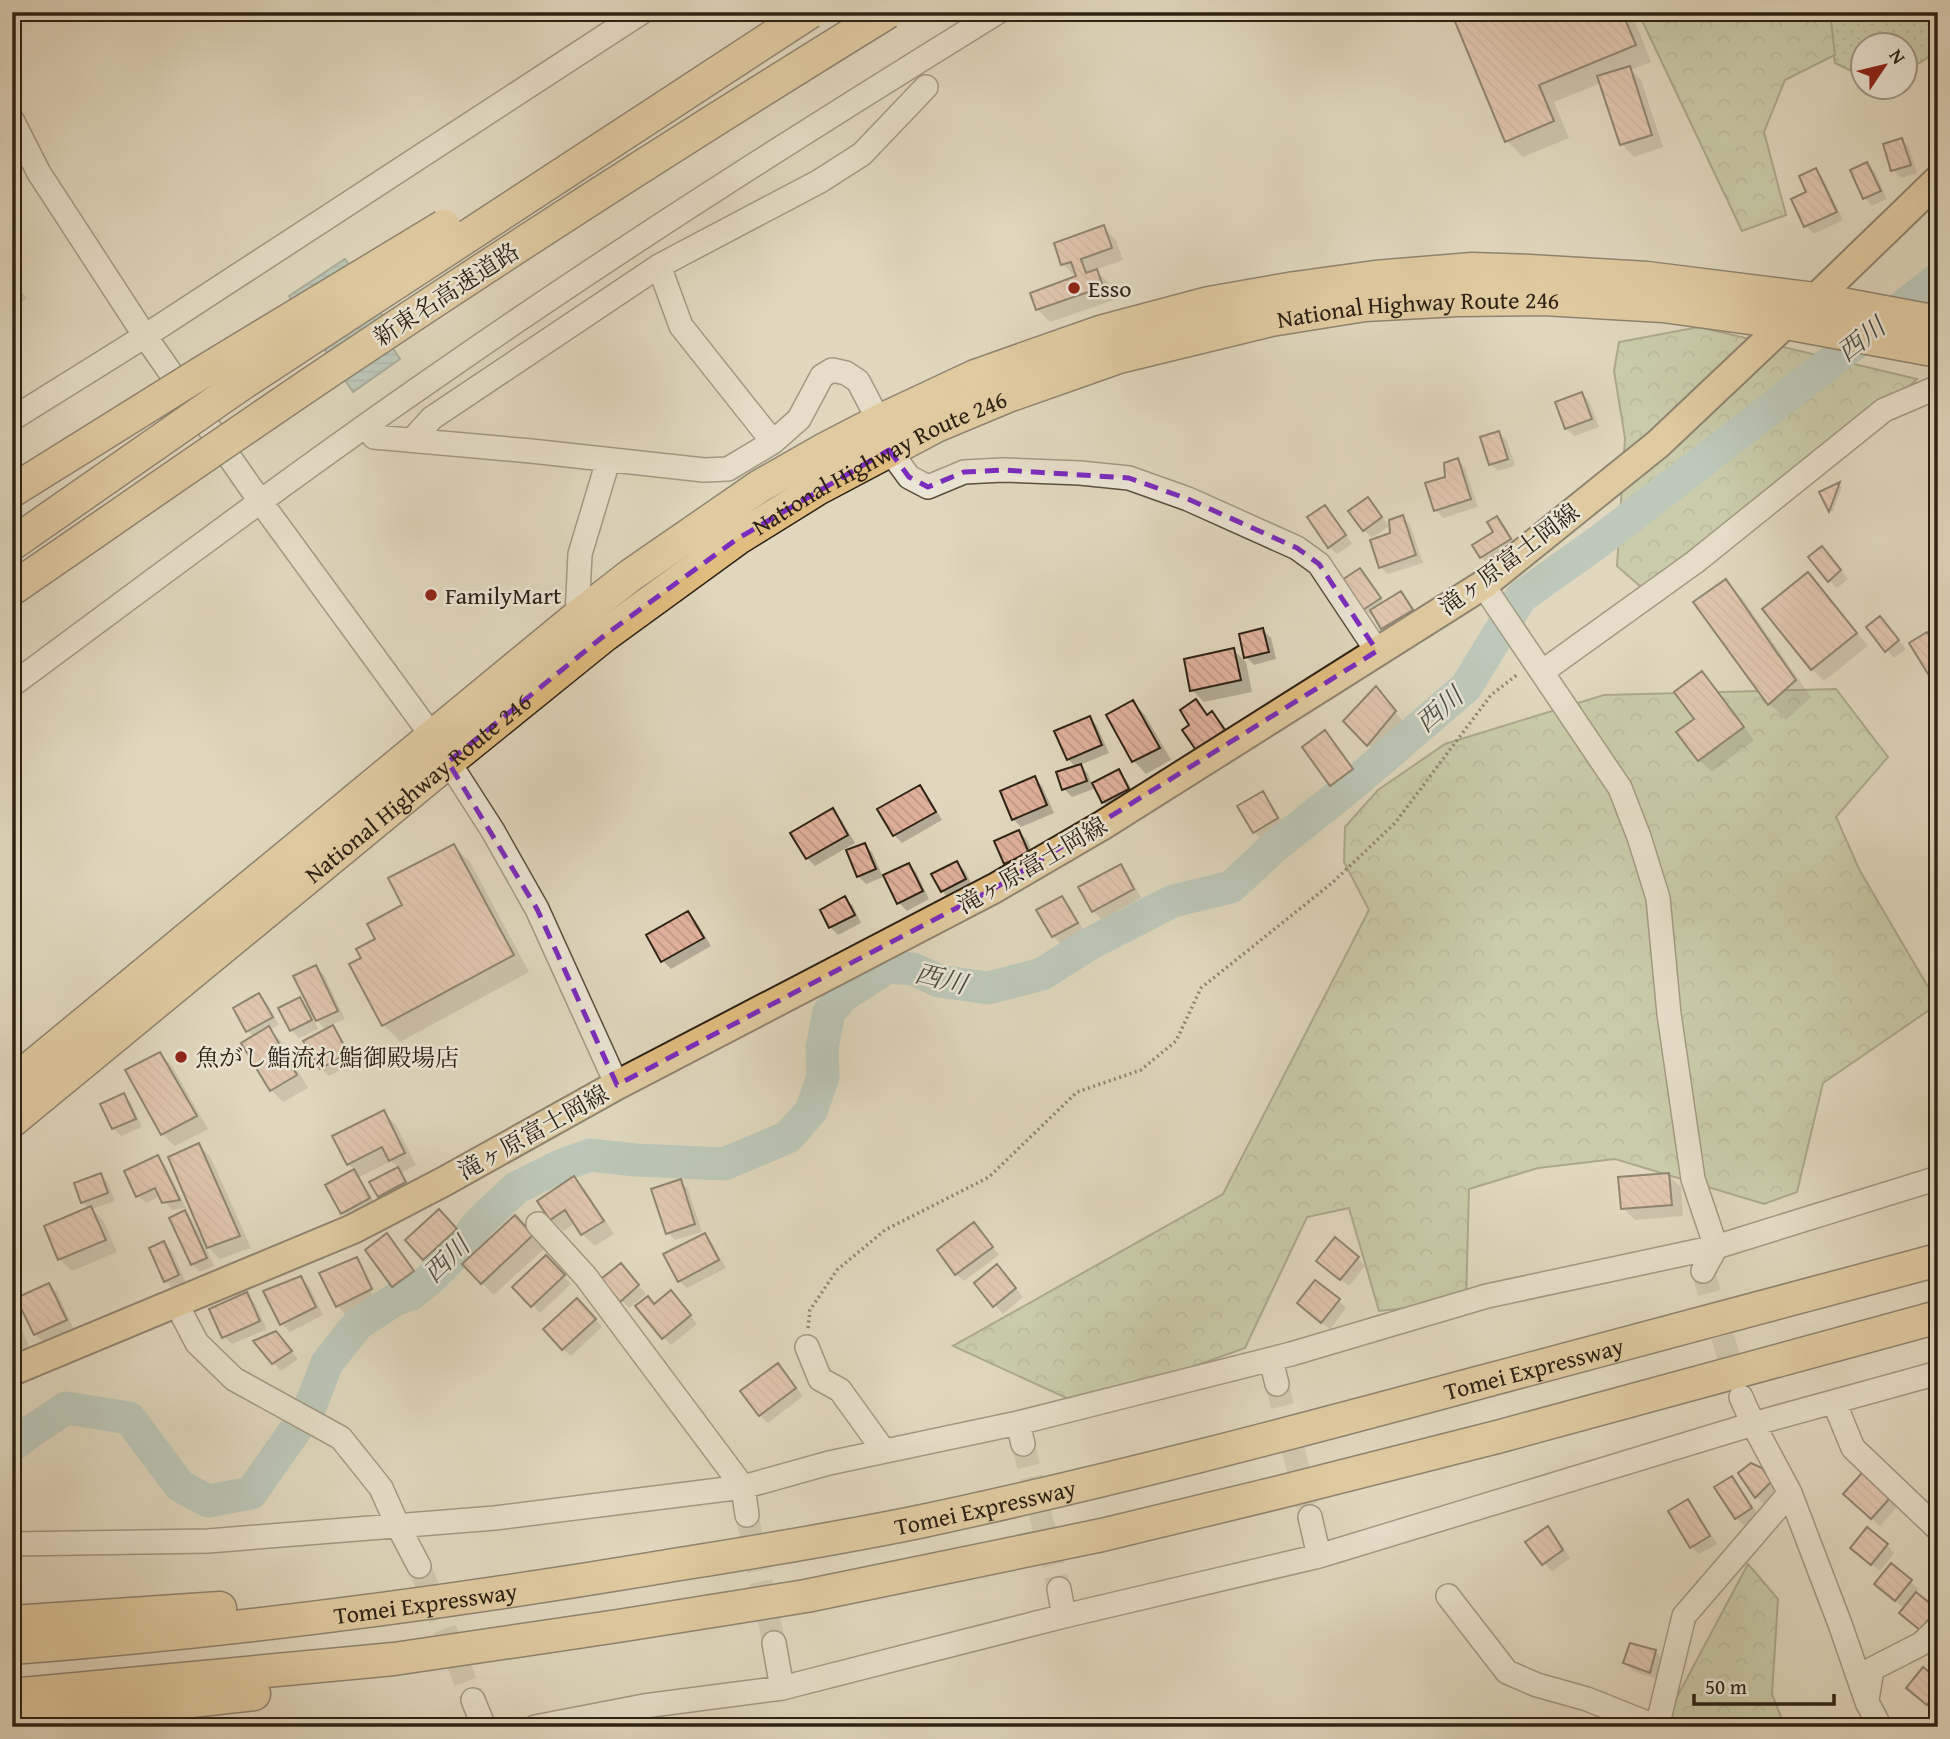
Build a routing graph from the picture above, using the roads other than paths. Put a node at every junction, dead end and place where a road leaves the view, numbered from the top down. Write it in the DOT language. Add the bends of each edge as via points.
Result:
graph roads {
  1 [pos="642,12"];
  2 [pos="804,12"];
  3 [pos="810,12"];
  4 [pos="888,12"];
  5 [pos="999,12"];
  6 [pos="926,87"];
  7 [pos="12,120"];
  8 [pos="1938,180"];
  9 [pos="659,266"];
  10 [pos="1811,313"];
  11 [pos="1938,322"];
  12 [pos="145,336"];
  13 [pos="1938,351"];
  14 [pos="1938,387"];
  15 [pos="12,419"];
  16 [pos="884,435"];
  17 [pos="374,437"];
  18 [pos="412,440"];
  19 [pos="773,442"];
  20 [pos="608,461"];
  21 [pos="12,491"];
  22 [pos="260,501"];
  23 [pos="12,544"];
  24 [pos="12,589"];
  25 [pos="1490,596"];
  26 [pos="577,617"];
  27 [pos="1377,651"];
  28 [pos="1537,666"];
  29 [pos="12,685"];
  30 [pos="440,749"];
  31 [pos="12,1083"];
  32 [pos="617,1085"];
  33 [pos="12,1121"];
  34 [pos="1938,1178"];
  35 [pos="538,1224"];
  36 [pos="1716,1247"];
  37 [pos="1938,1261"];
  38 [pos="1703,1271"];
  39 [pos="176,1303"];
  40 [pos="1938,1317"];
  41 [pos="807,1347"];
  42 [pos="1271,1360"];
  43 [pos="12,1371"];
  44 [pos="1938,1373"];
  45 [pos="1277,1384"];
  46 [pos="1741,1397"];
  47 [pos="1834,1402"];
  48 [pos="1753,1424"];
  49 [pos="884,1451"];
  50 [pos="743,1487"];
  51 [pos="1790,1493"];
  52 [pos="747,1515"];
  53 [pos="1310,1517"];
  54 [pos="398,1526"];
  55 [pos="1938,1529"];
  56 [pos="12,1544"];
  57 [pos="794,1545"];
  58 [pos="1319,1556"];
  59 [pos="419,1566"];
  60 [pos="1059,1589"];
  61 [pos="1448,1595"];
  62 [pos="806,1596"];
  63 [pos="1063,1616"];
  64 [pos="12,1622"];
  65 [pos="1938,1628"];
  66 [pos="774,1643"];
  67 [pos="12,1648"];
  68 [pos="782,1688"];
  69 [pos="12,1695"];
  70 [pos="473,1700"];
  71 [pos="1867,1702"];
  72 [pos="12,1721"];
  73 [pos="484,1727"];
  74 [pos="535,1727"];
  75 [pos="1880,1727"];
  1 -- 12 [label="street"];
  2 -- 21 [label="highway, bridge"];
  3 -- 23 [label="highway, 新東名高速道路, bridge" via="243,383"];
  4 -- 24 [label="highway, 新東名高速道路, bridge" via="488,266"];
  5 -- 22 [label="street" via="580,278"];
  6 -- 9 [label="street" via="862,154"];
  7 -- 12 [label="street" via="39,173"];
  8 -- 10 [label="main road, 滝ヶ原富士岡線"];
  9 -- 18 [label="street" via="432,418"];
  9 -- 19 [label="street" via="681,326"];
  10 -- 11 [label="highway, National Highway Route 246"];
  10 -- 13 [label="highway, National Highway Route 246"];
  10 -- 16 [label="highway, National Highway Route 246" via="1544,299 1365,305 1271,320 1119,357 936,426"];
  10 -- 25 [label="main road, 滝ヶ原富士岡線"];
  12 -- 15 [label="street"];
  12 -- 22 [label="street"];
  14 -- 28 [label="street" via="1884,410 1695,562"];
  16 -- 19 [label="street" via="858,381 832,370 822,376 799,419"];
  16 -- 26 [label="highway, National Highway Route 246" via="825,449 760,486"];
  16 -- 27 [label="street" via="909,477 928,487 964,472 1080,473 1129,478 1188,499 1297,548 1320,564"];
  16 -- 30 [label="highway, National Highway Route 246" via="819,488 737,539"];
  17 -- 18 [label="street"];
  18 -- 20 [label="street"];
  19 -- 20 [label="street" via="727,469"];
  20 -- 26 [label="street" via="580,554"];
  22 -- 29 [label="street"];
  22 -- 30 [label="street"];
  25 -- 27 [label="main road, 滝ヶ原富士岡線"];
  25 -- 28 [label="street"];
  26 -- 30 [label="highway, National Highway Route 246"];
  27 -- 32 [label="main road, 滝ヶ原富士岡線" via="995,888"];
  28 -- 36 [label="street" via="1620,788 1658,898 1668,1014 1693,1179"];
  30 -- 31 [label="highway, National Highway Route 246"];
  30 -- 32 [label="street" via="537,909"];
  30 -- 33 [label="highway, National Highway Route 246"];
  32 -- 39 [label="main road, 滝ヶ原富士岡線" via="354,1229"];
  34 -- 36 [label="street"];
  35 -- 50 [label="street" via="586,1278"];
  36 -- 38 [label="street"];
  36 -- 42 [label="street" via="1487,1296"];
  37 -- 57 [label="highway, Tomei Expressway" via="1100,1481"];
  39 -- 43 [label="main road, 滝ヶ原富士岡線"];
  39 -- 54 [label="street" via="197,1343 234,1379 341,1438 381,1488"];
  40 -- 62 [label="highway, Tomei Expressway" via="1284,1492"];
  41 -- 49 [label="street" via="820,1379 840,1390"];
  42 -- 45 [label="street"];
  42 -- 49 [label="street" via="1021,1433"];
  44 -- 47 [label="street"];
  46 -- 48 [label="street"];
  47 -- 48 [label="street"];
  47 -- 55 [label="street" via="1853,1448"];
  48 -- 51 [label="street"];
  48 -- 58 [label="street"];
  49 -- 50 [label="street"];
  50 -- 52 [label="street"];
  50 -- 54 [label="street"];
  51 -- 61 [label="street" via="1684,1616 1657,1727 1507,1672"];
  51 -- 71 [label="street"];
  53 -- 58 [label="street"];
  54 -- 56 [label="street" via="208,1541"];
  54 -- 59 [label="street"];
  57 -- 64 [label="highway" via="491,1582 211,1609"];
  57 -- 67 [label="highway, Tomei Expressway" via="379,1610"];
  58 -- 63 [label="street"];
  60 -- 63 [label="street"];
  62 -- 69 [label="highway, Tomei Expressway" via="394,1659"];
  62 -- 72 [label="highway" via="504,1662"];
  63 -- 68 [label="street"];
  65 -- 71 [label="street" via="1922,1644 1872,1669"];
  66 -- 68 [label="street"];
  68 -- 74 [label="street" via="644,1706"];
  70 -- 73 [label="street"];
  71 -- 75 [label="street"];
}
